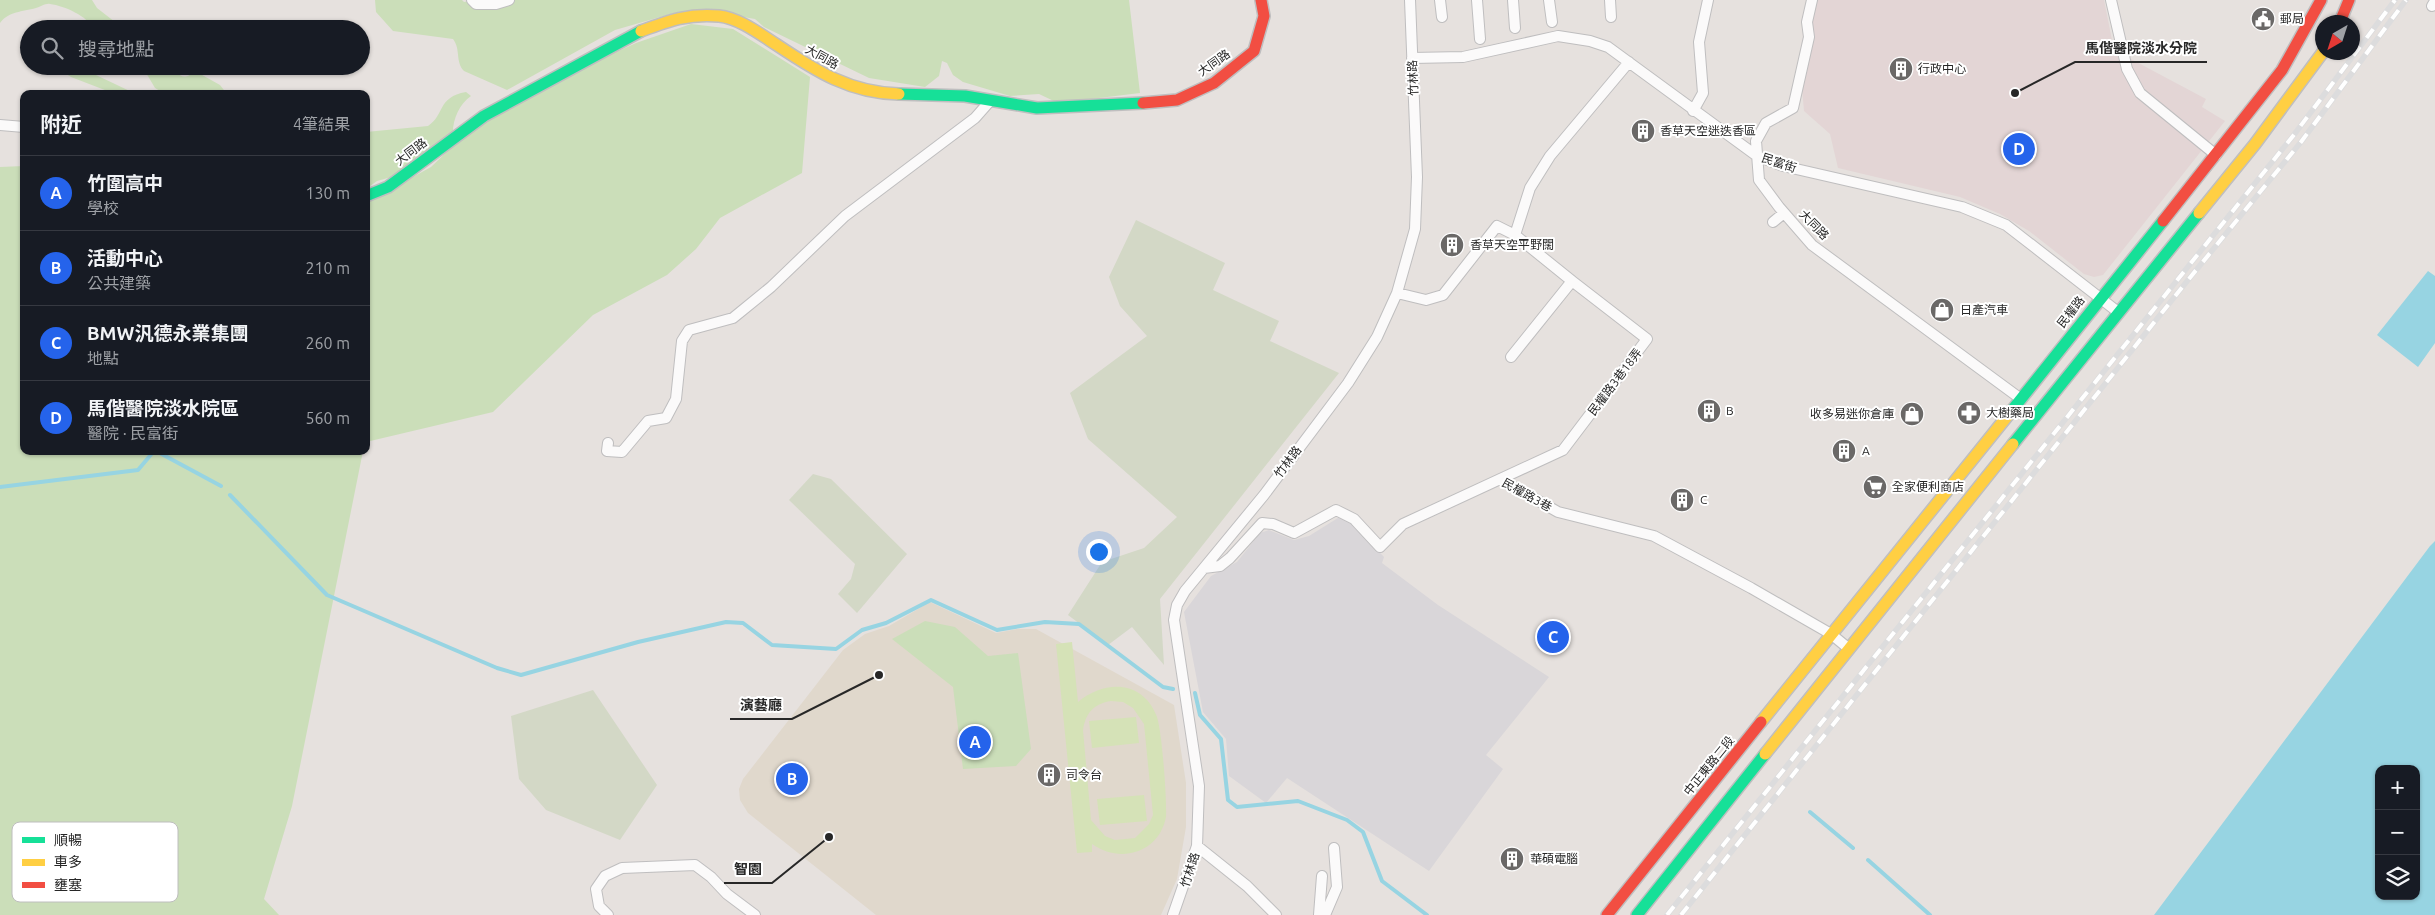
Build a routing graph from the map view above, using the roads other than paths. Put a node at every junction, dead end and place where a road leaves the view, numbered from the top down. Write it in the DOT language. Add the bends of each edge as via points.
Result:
graph roads {
  1 [pos="472,0"];
  2 [pos="509,0"];
  3 [pos="1261,0"];
  4 [pos="1410,0"];
  5 [pos="1440,0"];
  6 [pos="1477,0"];
  7 [pos="1512,0"];
  8 [pos="1549,0"];
  9 [pos="1610,0"];
  10 [pos="1708,0"];
  11 [pos="1812,0"];
  12 [pos="2110,0"];
  13 [pos="2321,0"];
  14 [pos="2349,0"];
  15 [pos="2343,15"];
  16 [pos="1442,17"];
  17 [pos="1612,17"];
  18 [pos="1552,22"];
  19 [pos="1515,28"];
  20 [pos="1480,39"];
  21 [pos="1412,58"];
  22 [pos="2317,60"];
  23 [pos="1629,62"];
  24 [pos="990,102"];
  25 [pos="1693,111"];
  26 [pos="0,125"];
  27 [pos="20,127"];
  28 [pos="2216,155"];
  29 [pos="1757,156"];
  30 [pos="370,194"];
  31 [pos="1784,212"];
  32 [pos="1773,222"];
  33 [pos="1515,235"];
  34 [pos="1572,281"];
  35 [pos="1397,293"];
  36 [pos="2100,297"];
  37 [pos="2118,312"];
  38 [pos="1511,357"];
  39 [pos="2021,399"];
  40 [pos="608,443"];
  41 [pos="1500,479"];
  42 [pos="1204,568"];
  43 [pos="1831,634"];
  44 [pos="1848,648"];
  45 [pos="1197,846"];
  46 [pos="1334,848"];
  47 [pos="1322,876"];
  48 [pos="608,915"];
  49 [pos="755,915"];
  50 [pos="1173,915"];
  51 [pos="1276,915"];
  52 [pos="1319,915"];
  53 [pos="1325,915"];
  54 [pos="1607,915"];
  55 [pos="1637,915"];
  1 -- 2 [label="street" via="476,4 496,4"];
  3 -- 24 [label="main road, 大同路" via="1264,16 1254,51 1214,83 1177,100 1037,108"];
  4 -- 21 [label="street, 竹林路"];
  5 -- 16 [label="street"];
  6 -- 20 [label="street"];
  7 -- 19 [label="street"];
  8 -- 18 [label="street"];
  9 -- 17 [label="street"];
  10 -- 25 [label="street" via="1699,42 1703,93"];
  11 -- 29 [label="street, 大同路" via="1807,22 1809,37 1793,108 1766,123 1756,142"];
  12 -- 28 [label="street" via="2127,69 2140,93"];
  13 -- 28 [label="main road, 民權路" via="2282,70"];
  14 -- 15 [label="main road"];
  21 -- 23 [label="street, 民富街" via="1463,57 1558,36 1608,47"];
  21 -- 35 [label="street, 竹林路" via="1417,176 1415,229"];
  22 -- 37 [label="main road" via="2255,144"];
  23 -- 25 [label="street, 民富街"];
  23 -- 33 [label="street" via="1550,156 1530,188"];
  24 -- 30 [label="main road, 大同路" via="965,96 886,94 847,86 812,68 753,29 721,16 684,16 638,32 484,116 388,187"];
  24 -- 40 [label="street" via="975,118 845,216 771,287 733,318 689,330 682,341 676,399 666,418 648,421 622,452 607,451"];
  25 -- 29 [label="street, 民富街"];
  26 -- 27 [label="street"];
  28 -- 36 [label="main road, 民權路"];
  29 -- 31 [label="street, 大同路" via="1760,180"];
  29 -- 36 [label="street, 民富街" via="1783,166 1962,207 1998,221 2051,257"];
  31 -- 32 [label="street"];
  31 -- 39 [label="street, 大同路" via="1812,245"];
  33 -- 34 [label="street"];
  33 -- 35 [label="street" via="1497,226 1443,295 1426,300"];
  34 -- 38 [label="street"];
  34 -- 41 [label="street, 民權路3巷18弄" via="1647,339 1563,450"];
  35 -- 42 [label="street, 竹林路" via="1377,337 1348,383"];
  36 -- 37 [label="street, 民富街"];
  36 -- 39 [label="main road, 民權路"];
  37 -- 44 [label="main road"];
  39 -- 43 [label="main road, 民權路"];
  41 -- 42 [label="street, 民權路3巷" via="1403,524 1380,547 1354,519 1336,510 1294,533 1262,523 1220,566"];
  41 -- 43 [label="street, 民權路3巷" via="1558,512 1654,536"];
  42 -- 45 [label="street, 竹林路" via="1185,591 1177,605 1174,620 1198,786"];
  43 -- 44 [label="street, 民權路3巷"];
  43 -- 54 [label="main road, 中正東路二段"];
  44 -- 55 [label="main road"];
  45 -- 50 [label="street, 竹林路"];
  45 -- 51 [label="street" via="1247,886"];
  46 -- 53 [label="street" via="1337,886"];
  47 -- 52 [label="street"];
  48 -- 49 [label="street" via="600,906 596,889 605,876 622,868 695,865"];
}
